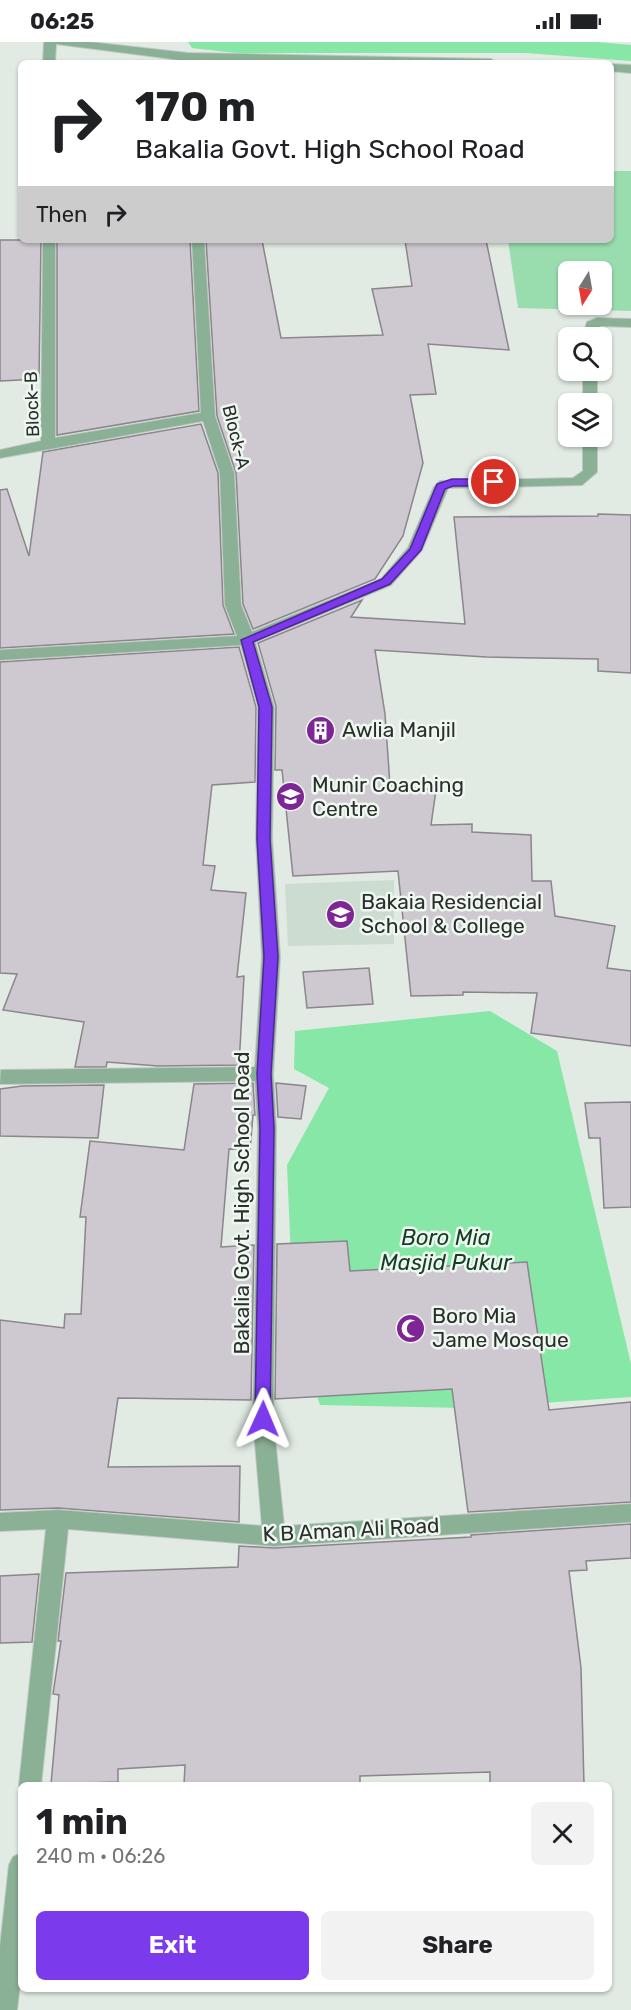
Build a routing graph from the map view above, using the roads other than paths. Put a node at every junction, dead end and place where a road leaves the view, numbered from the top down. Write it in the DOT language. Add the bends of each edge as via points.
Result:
graph roads {
  1 [pos="50,42"];
  2 [pos="60,42"];
  3 [pos="184,42"];
  4 [pos="50,60"];
  5 [pos="188,60"];
  6 [pos="614,67"];
  7 [pos="631,69"];
  8 [pos="49,243"];
  9 [pos="198,243"];
  10 [pos="631,323"];
  11 [pos="592,327"];
  12 [pos="208,416"];
  13 [pos="48,444"];
  14 [pos="590,447"];
  15 [pos="0,454"];
  16 [pos="247,640"];
  17 [pos="0,655"];
  18 [pos="264,1074"];
  19 [pos="1,1077"];
  20 [pos="631,1514"];
  21 [pos="58,1519"];
  22 [pos="0,1522"];
  23 [pos="274,1536"];
  24 [pos="30,1782"];
  25 [pos="18,1892"];
  26 [pos="5,2010"];
  1 -- 4 [label="street"];
  2 -- 5 [label="street"];
  3 -- 5 [label="street"];
  6 -- 7 [label="street"];
  8 -- 13 [label="street, Block-B"];
  9 -- 12 [label="street, Block-A"];
  10 -- 11 [label="street" via="597,322"];
  12 -- 13 [label="street, Block-B"];
  12 -- 16 [label="street, Block-A" via="227,473 233,605"];
  13 -- 15 [label="street"];
  14 -- 16 [label="street" via="590,472 577,482 441,486 415,550 386,582"];
  16 -- 17 [label="street"];
  16 -- 18 [label="street, Bakalia Govt. High School Road" via="266,707 264,839 271,957"];
  18 -- 19 [label="street"];
  18 -- 23 [label="street, Bakalia Govt. High School Road" via="267,1128 263,1419"];
  20 -- 23 [label="street, K B Aman Ali Road"];
  21 -- 22 [label="street, K B Aman Ali Road"];
  21 -- 23 [label="street, K B Aman Ali Road"];
  21 -- 24 [label="street"];
  25 -- 26 [label="street"];
}
